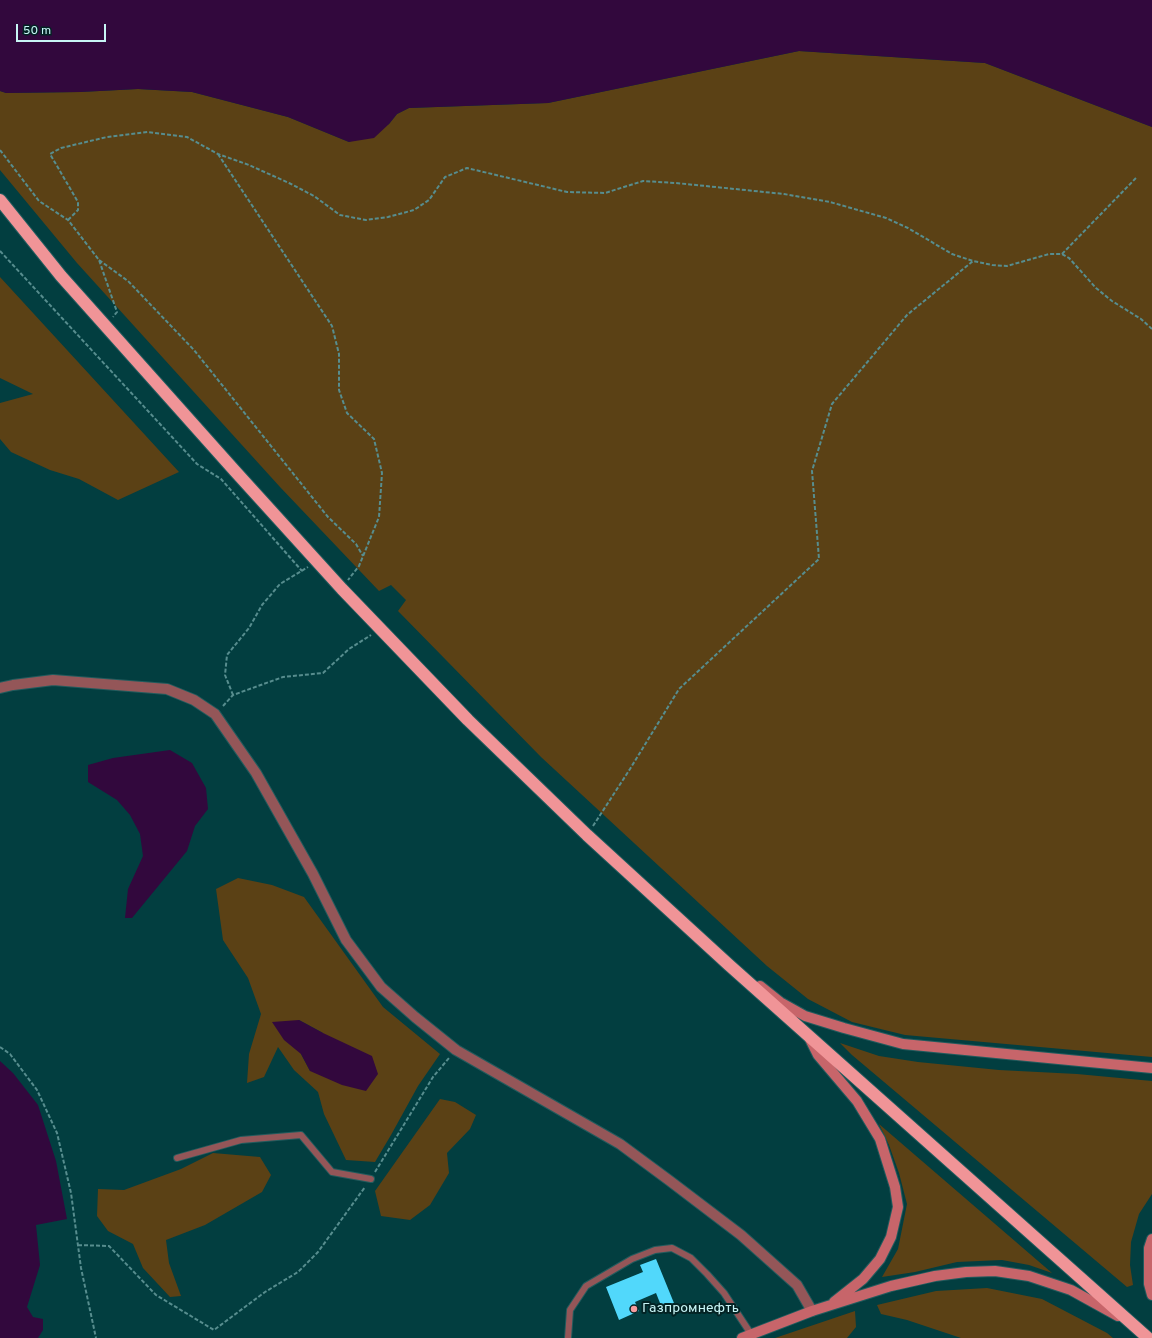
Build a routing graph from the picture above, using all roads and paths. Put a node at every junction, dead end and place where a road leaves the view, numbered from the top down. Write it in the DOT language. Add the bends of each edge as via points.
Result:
graph roads {
  1 [pos="0,150"];
  2 [pos="218,154"];
  3 [pos="1136,178"];
  4 [pos="0,200"];
  5 [pos="68,220"];
  6 [pos="0,251"];
  7 [pos="1062,254"];
  8 [pos="99,260"];
  9 [pos="973,261"];
  10 [pos="106,326"];
  11 [pos="1152,329"];
  12 [pos="363,556"];
  13 [pos="317,562"];
  14 [pos="302,571"];
  15 [pos="342,589"];
  16 [pos="380,629"];
  17 [pos="0,688"];
  18 [pos="233,695"];
  19 [pos="215,714"];
  20 [pos="587,835"];
  21 [pos="729,966"];
  22 [pos="810,1039"];
  23 [pos="0,1047"];
  24 [pos="456,1050"];
  25 [pos="1152,1068"];
  26 [pos="177,1158"];
  27 [pos="371,1179"];
  28 [pos="1152,1238"];
  29 [pos="78,1245"];
  30 [pos="1152,1295"];
  31 [pos="827,1306"];
  32 [pos="812,1311"];
  33 [pos="1129,1321"];
  34 [pos="747,1336"];
  35 [pos="96,1338"];
  36 [pos="568,1338"];
  37 [pos="1148,1338"];
  1 -- 5 [label="path" via="39,201"];
  2 -- 5 [label="path" via="187,137 148,132 107,137 61,148 50,154 78,202 78,210"];
  2 -- 9 [label="path" via="249,164 289,183 314,196 340,215 366,220 414,210 429,200 445,177 467,168 567,192 605,193 643,181 784,194 830,202 886,218 952,254"];
  2 -- 12 [label="path" via="332,326 339,354 339,390 347,413 374,439 382,472 379,517"];
  3 -- 7 [label="path"];
  4 -- 10 [label="highway" via="61,276"];
  5 -- 8 [label="path"];
  6 -- 14 [label="path" via="197,464 220,479"];
  7 -- 9 [label="path" via="1049,254 1007,266"];
  7 -- 11 [label="path" via="1069,258 1096,288 1141,318"];
  8 -- 10 [label="path" via="117,312"];
  8 -- 12 [label="path" via="128,281 194,350 328,517 356,544"];
  9 -- 20 [label="path" via="907,315 832,404 812,471 819,559 679,689"];
  10 -- 13 [label="highway"];
  12 -- 15 [label="path"];
  13 -- 14 [label="path"];
  13 -- 15 [label="highway"];
  14 -- 18 [label="path" via="280,584 262,605 249,628 228,655 225,675"];
  15 -- 16 [label="highway"];
  16 -- 18 [label="path" via="349,649 323,673 283,677"];
  16 -- 20 [label="highway" via="468,720"];
  17 -- 19 [label="street" via="53,680 167,689 194,700"];
  18 -- 19 [label="path"];
  19 -- 24 [label="street" via="256,773 313,874 346,940 381,987"];
  20 -- 21 [label="highway"];
  21 -- 22 [label="highway"];
  21 -- 25 [label="main road" via="752,979 780,1002 805,1016 903,1044"];
  22 -- 31 [label="main road" via="818,1055 857,1101 880,1139 895,1187 898,1207 891,1237 880,1259 863,1279"];
  22 -- 33 [label="highway"];
  23 -- 29 [label="path" via="10,1054 37,1090 57,1133 71,1193"];
  24 -- 27 [label="path" via="433,1077"];
  24 -- 32 [label="street" via="620,1144 741,1235 797,1285"];
  26 -- 27 [label="lane" via="241,1140 301,1135 332,1172"];
  27 -- 29 [label="path" via="318,1252 298,1272 265,1292 214,1330 156,1296 109,1246"];
  28 -- 30 [label="main road" via="1149,1248 1149,1284"];
  29 -- 35 [label="path"];
  31 -- 32 [label="main road"];
  31 -- 33 [label="main road" via="891,1286 935,1276 995,1271 1029,1276 1071,1290"];
  32 -- 34 [label="main road"];
  33 -- 37 [label="highway"];
  34 -- 36 [label="lane" via="724,1293 691,1258 672,1248 655,1250 632,1259 586,1286 570,1310"];
}
